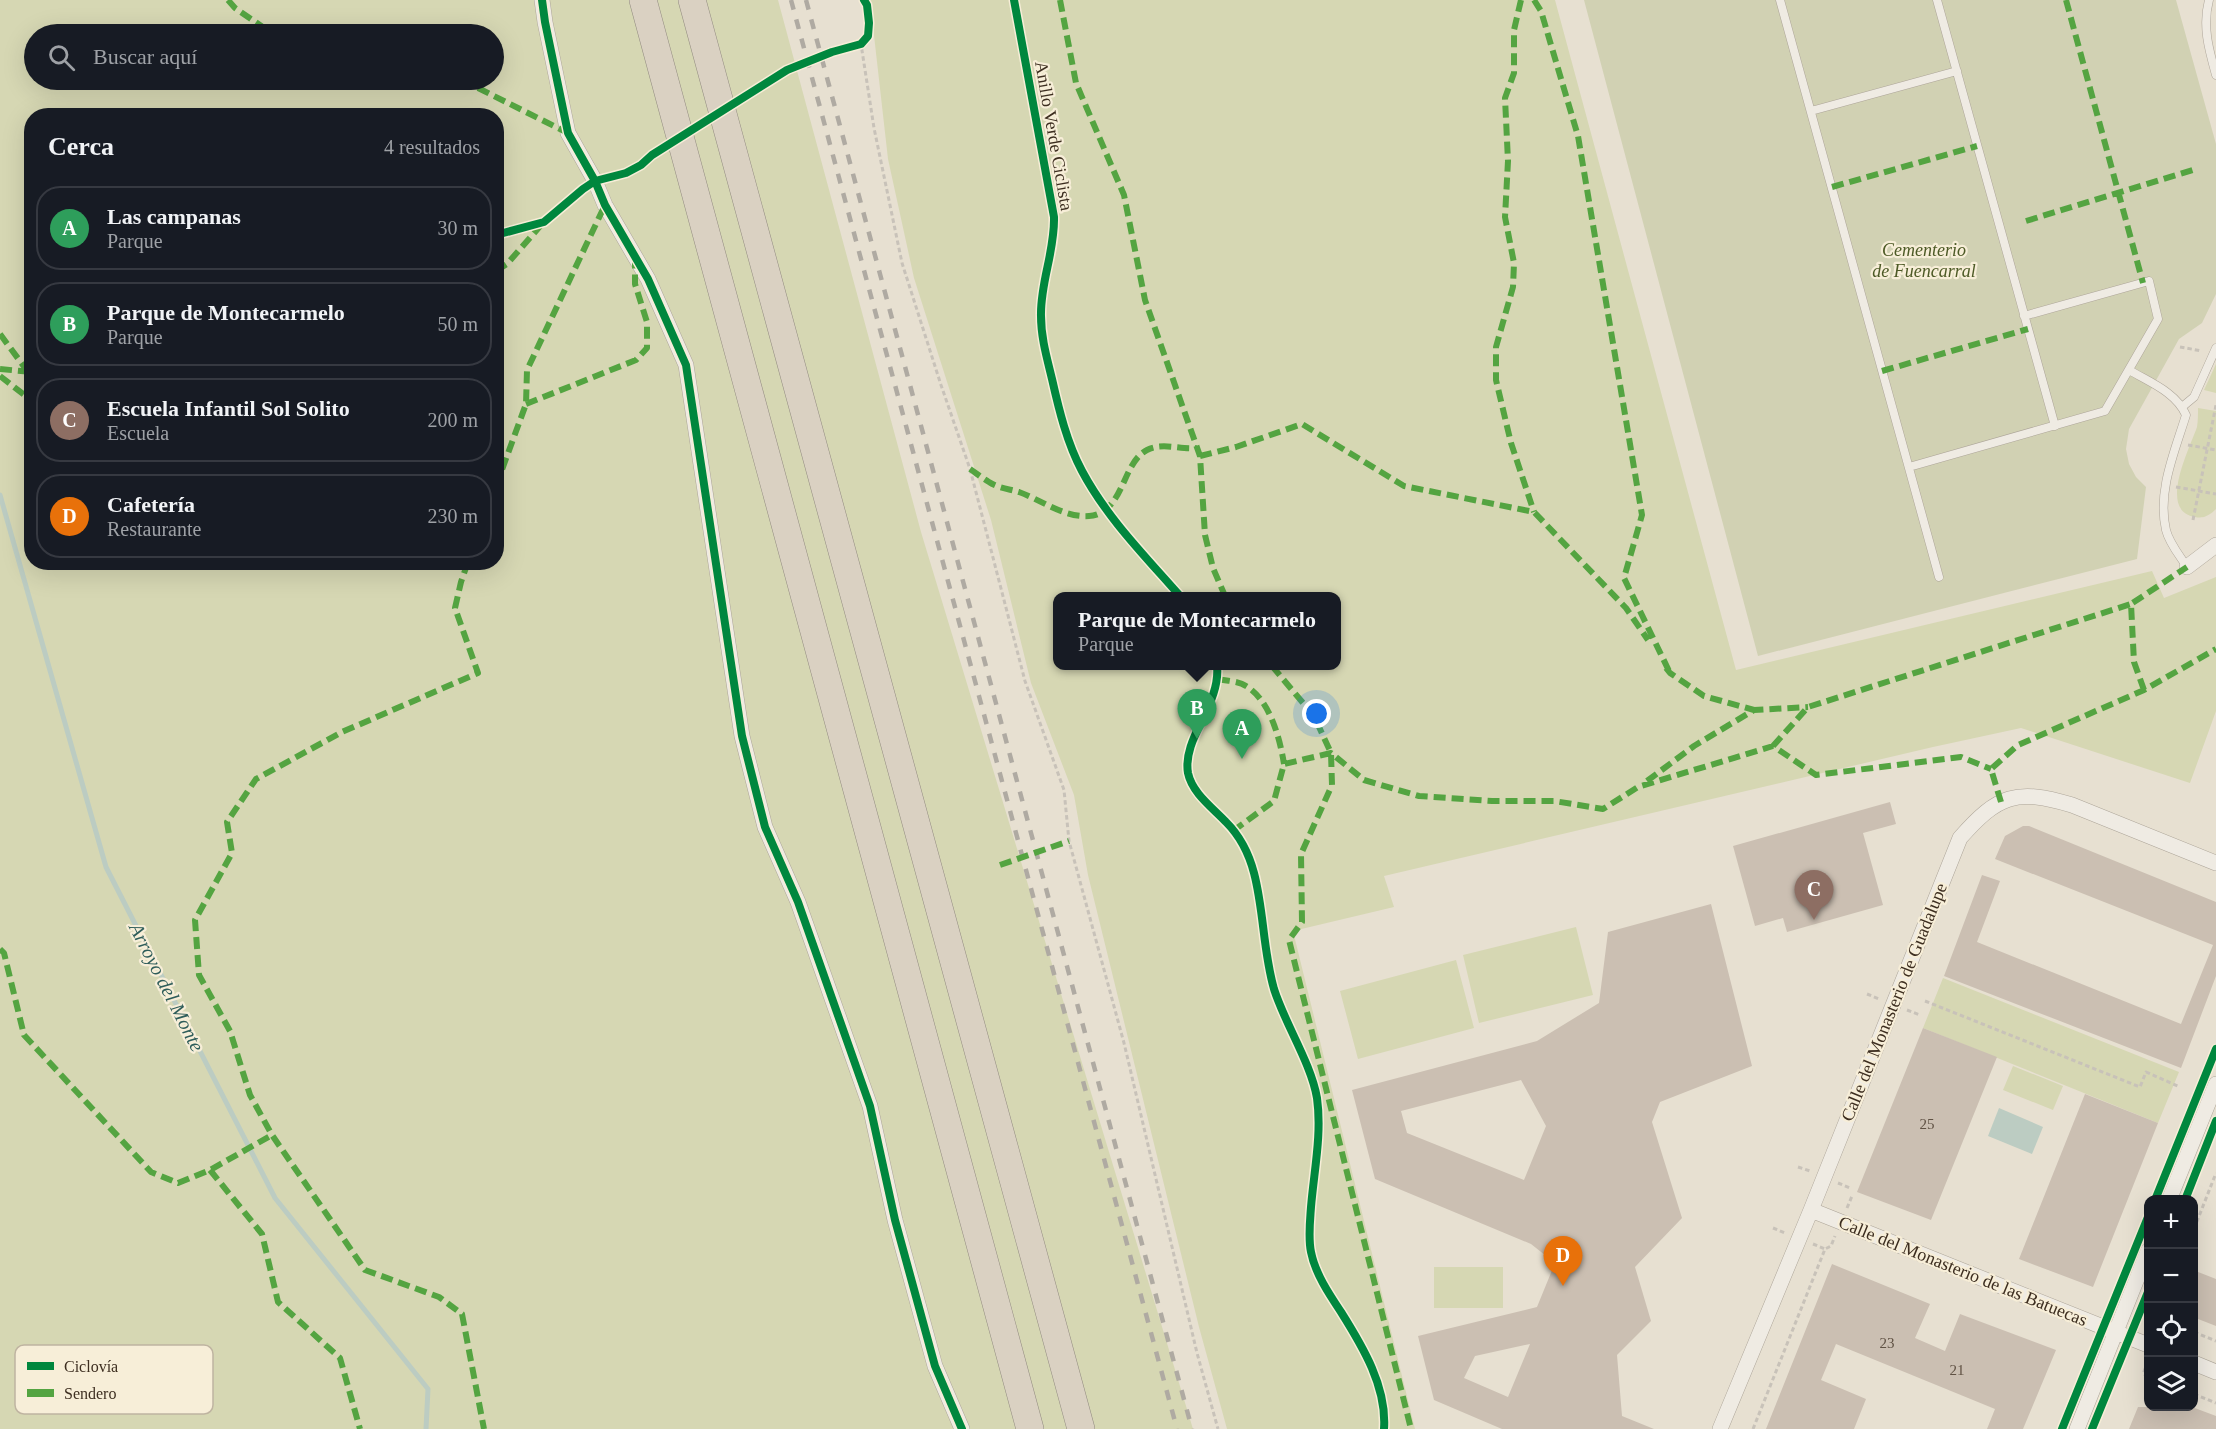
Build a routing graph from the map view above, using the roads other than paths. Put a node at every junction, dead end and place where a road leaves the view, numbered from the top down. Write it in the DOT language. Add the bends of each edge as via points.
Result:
graph roads {
  1 [pos="542,0"];
  2 [pos="643,0"];
  3 [pos="692,0"];
  4 [pos="1780,0"];
  5 [pos="1937,0"];
  6 [pos="2209,0"];
  7 [pos="1957,71"];
  8 [pos="2216,75"];
  9 [pos="1811,111"];
  10 [pos="2024,316"];
  11 [pos="2215,350"];
  12 [pos="2129,370"];
  13 [pos="2182,407"];
  14 [pos="2055,426"];
  15 [pos="1909,467"];
  16 [pos="2216,545"];
  17 [pos="2187,567"];
  18 [pos="1939,577"];
  19 [pos="2216,863"];
  20 [pos="2216,1084"];
  21 [pos="2171,1195"];
  22 [pos="1810,1210"];
  23 [pos="2144,1261"];
  24 [pos="2116,1332"];
  25 [pos="2144,1343"];
  26 [pos="2198,1365"];
  27 [pos="2216,1372"];
  28 [pos="962,1429"];
  29 [pos="1030,1429"];
  30 [pos="1081,1429"];
  31 [pos="1720,1429"];
  32 [pos="2077,1429"];
  1 -- 28 [label="street" via="568,133 648,279 686,365 742,736 765,827 798,902 870,1106 895,1220 935,1366"];
  2 -- 29 [label="highway"];
  3 -- 30 [label="highway"];
  4 -- 9 [label="lane"];
  5 -- 7 [label="lane"];
  6 -- 8 [label="lane" via="2205,38"];
  7 -- 9 [label="lane"];
  7 -- 10 [label="lane"];
  9 -- 15 [label="lane"];
  10 -- 12 [label="lane" via="2149,281 2158,319"];
  10 -- 14 [label="lane"];
  11 -- 13 [label="lane" via="2194,397"];
  12 -- 13 [label="lane" via="2173,397"];
  12 -- 14 [label="lane" via="2105,411"];
  13 -- 17 [label="lane" via="2186,415 2167,476 2164,508 2166,532"];
  14 -- 15 [label="lane"];
  15 -- 18 [label="lane"];
  16 -- 17 [label="street"];
  19 -- 22 [label="street, Calle del Monasterio de Guadalupe" via="2048,797 2023,795 1988,808 1960,838"];
  20 -- 21 [label="street"];
  22 -- 24 [label="street, Calle del Monasterio de las Batuecas"];
  22 -- 31 [label="street, Calle del Monasterio de Guadalupe"];
  23 -- 24 [label="street"];
  24 -- 25 [label="street, Calle del Monasterio de las Batuecas"];
  24 -- 32 [label="street"];
  26 -- 27 [label="street"];
}
